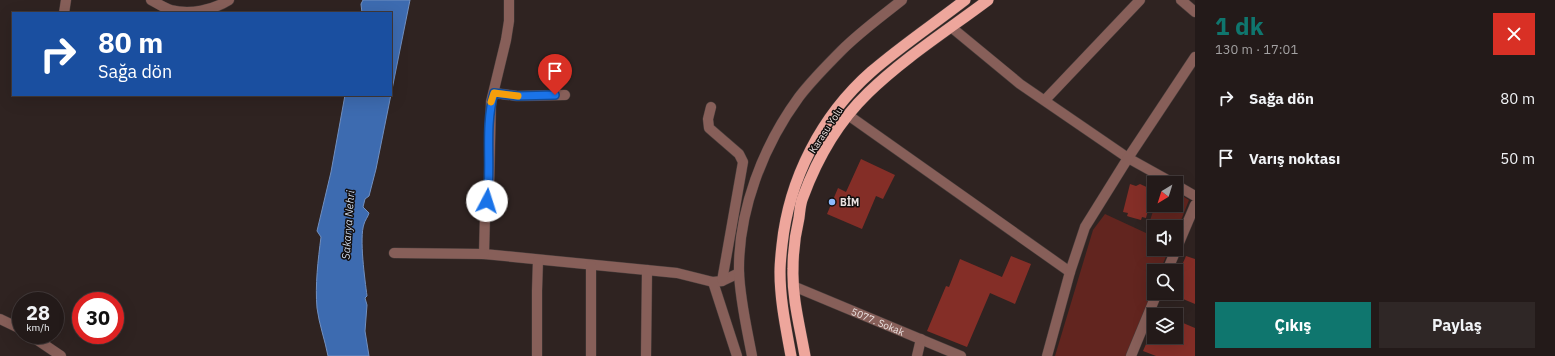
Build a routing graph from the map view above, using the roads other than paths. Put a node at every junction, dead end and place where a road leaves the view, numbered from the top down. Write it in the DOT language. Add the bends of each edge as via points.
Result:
graph roads {
  1 [pos="66,0"];
  2 [pos="151,0"];
  3 [pos="229,0"];
  4 [pos="509,0"];
  5 [pos="902,0"];
  6 [pos="965,0"];
  7 [pos="988,0"];
  8 [pos="1140,0"];
  9 [pos="1181,0"];
  10 [pos="64,12"];
  11 [pos="1195,12"];
  12 [pos="951,27"];
  13 [pos="1195,57"];
  14 [pos="494,93"];
  15 [pos="565,95"];
  16 [pos="1045,100"];
  17 [pos="711,107"];
  18 [pos="848,115"];
  19 [pos="1128,158"];
  20 [pos="1160,176"];
  21 [pos="1183,189"];
  22 [pos="1195,196"];
  23 [pos="1195,205"];
  24 [pos="394,253"];
  25 [pos="484,254"];
  26 [pos="538,260"];
  27 [pos="1170,264"];
  28 [pos="591,265"];
  29 [pos="647,270"];
  30 [pos="1070,272"];
  31 [pos="739,273"];
  32 [pos="717,282"];
  33 [pos="794,286"];
  34 [pos="1154,300"];
  35 [pos="0,319"];
  36 [pos="12,325"];
  37 [pos="921,340"];
  38 [pos="43,344"];
  39 [pos="60,356"];
  40 [pos="538,356"];
  41 [pos="591,356"];
  42 [pos="646,356"];
  43 [pos="737,356"];
  44 [pos="752,356"];
  45 [pos="791,356"];
  46 [pos="805,356"];
  47 [pos="917,356"];
  48 [pos="961,356"];
  49 [pos="1047,356"];
  50 [pos="1131,356"];
  1 -- 10 [label="street"];
  2 -- 3 [label="street" via="169,10 179,12 201,11"];
  4 -- 14 [label="street" via="506,40"];
  5 -- 31 [label="street" via="838,54 799,97 782,124 750,194 742,233"];
  6 -- 45 [label="highway, Karasu Yolu" via="871,72 853,90 830,115 796,179 785,222 780,270 781,304"];
  7 -- 12 [label="highway, Karasu Yolu"];
  8 -- 16 [label="street"];
  9 -- 11 [label="street"];
  12 -- 16 [label="street" via="1020,84"];
  12 -- 18 [label="highway, Karasu Yolu" via="887,76"];
  13 -- 19 [label="street"];
  14 -- 15 [label="street" via="517,96"];
  14 -- 25 [label="street" via="491,102"];
  16 -- 19 [label="street"];
  17 -- 32 [label="street" via="709,128 739,154 742,162"];
  18 -- 30 [label="street"];
  18 -- 33 [label="highway, Karasu Yolu" via="823,153 802,198 793,247"];
  19 -- 20 [label="street"];
  19 -- 30 [label="street" via="1085,227"];
  21 -- 22 [label="street"];
  23 -- 27 [label="street"];
  24 -- 25 [label="street"];
  25 -- 26 [label="street"];
  26 -- 28 [label="street"];
  26 -- 40 [label="street"];
  28 -- 29 [label="street"];
  28 -- 41 [label="street"];
  29 -- 32 [label="street" via="677,273"];
  29 -- 42 [label="street"];
  30 -- 49 [label="street"];
  31 -- 32 [label="street"];
  31 -- 44 [label="street"];
  32 -- 43 [label="street"];
  33 -- 37 [label="street, 5077. Sokak"];
  33 -- 46 [label="highway, Karasu Yolu"];
  34 -- 50 [label="street"];
  35 -- 36 [label="street"];
  37 -- 47 [label="street"];
  37 -- 48 [label="street, 5077. Sokak"];
  38 -- 39 [label="street"];
}
